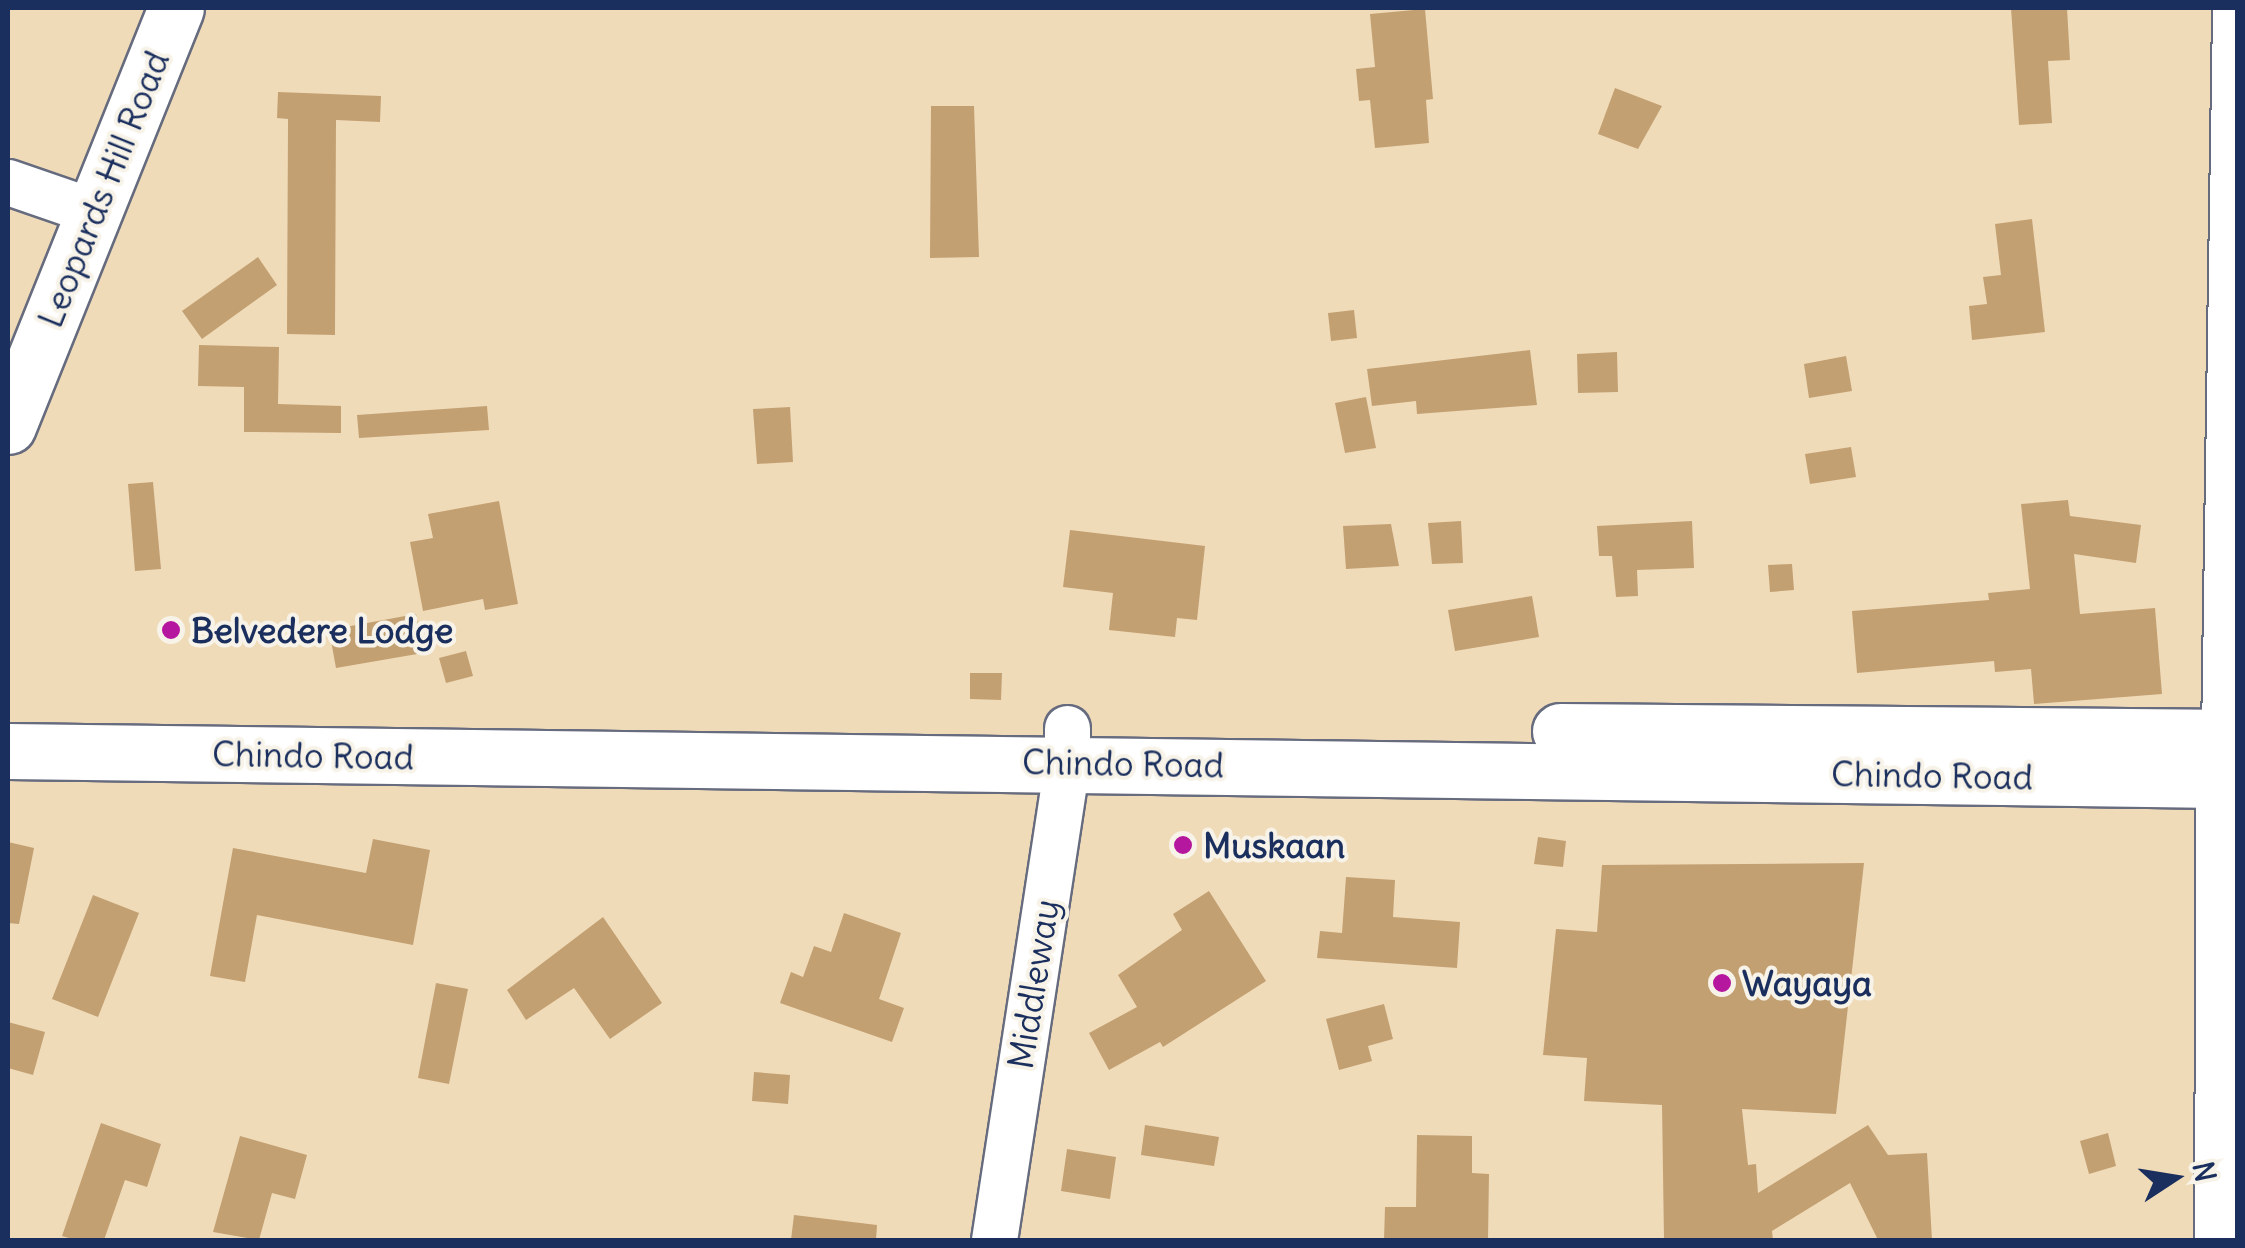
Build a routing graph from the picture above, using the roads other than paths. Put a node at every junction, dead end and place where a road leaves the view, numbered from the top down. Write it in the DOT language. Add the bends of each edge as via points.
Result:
graph roads {
  1 [pos="176,8"];
  2 [pos="2235,8"];
  3 [pos="8,182"];
  4 [pos="95,212"];
  5 [pos="8,426"];
  6 [pos="8,714"];
  7 [pos="1067,745"];
  8 [pos="8,751"];
  9 [pos="2231,758"];
  10 [pos="994,1240"];
  11 [pos="2222,1240"];
  1 -- 4 [label="main road, Leopards Hill Road"];
  2 -- 9 [label="street"];
  3 -- 4 [label="street"];
  4 -- 5 [label="main road, Leopards Hill Road"];
  6 -- 7 [label="main road, Chindo Road"];
  7 -- 8 [label="main road, Chindo Road"];
  7 -- 9 [label="main road, Chindo Road"];
  7 -- 10 [label="street, Middleway"];
  9 -- 11 [label="main road"];
}
